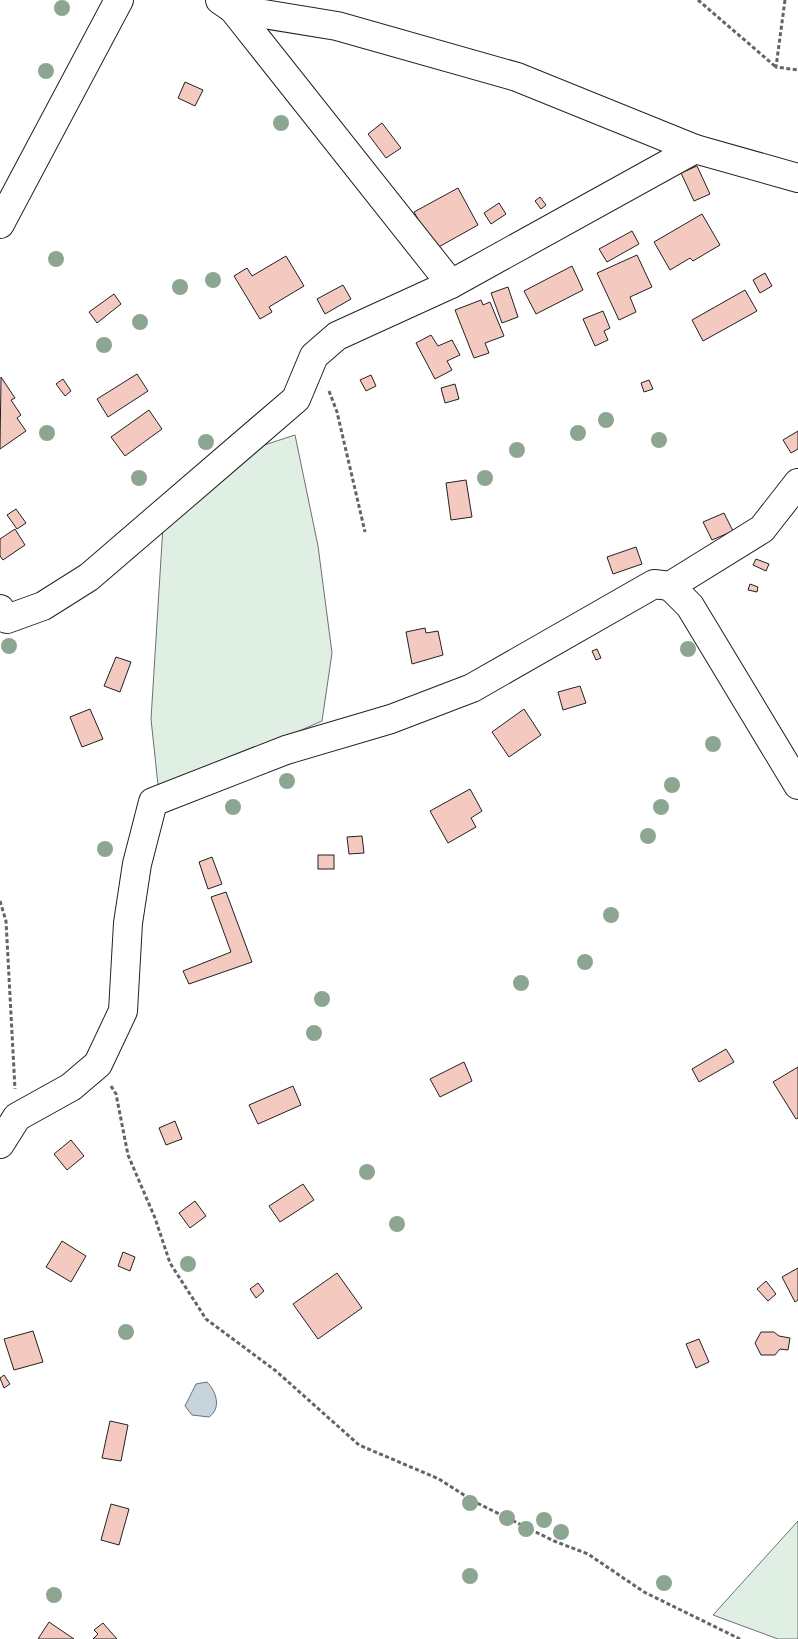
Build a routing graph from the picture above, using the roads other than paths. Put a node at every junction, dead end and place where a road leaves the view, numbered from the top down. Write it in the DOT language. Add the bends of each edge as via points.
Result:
graph roads {
  1 [pos="119,0"];
  2 [pos="226,4"];
  3 [pos="696,149"];
  4 [pos="798,178"];
  5 [pos="0,224"];
  6 [pos="451,284"];
  7 [pos="798,483"];
  8 [pos="670,586"];
  9 [pos="0,610"];
  10 [pos="798,785"];
  11 [pos="0,1144"];
  1 -- 5 [label="street"];
  2 -- 3 [label="street" via="337,26 517,76"];
  2 -- 6 [label="street"];
  3 -- 4 [label="street"];
  3 -- 6 [label="street"];
  6 -- 9 [label="street" via="337,336 314,356 296,399 89,577 43,606 7,619"];
  7 -- 8 [label="street" via="762,529"];
  8 -- 10 [label="street" via="690,606"];
  8 -- 11 [label="street" via="654,584 472,688 391,719 286,750 153,802 137,864 128,923 123,1011 98,1064 71,1087 17,1117"];
}
